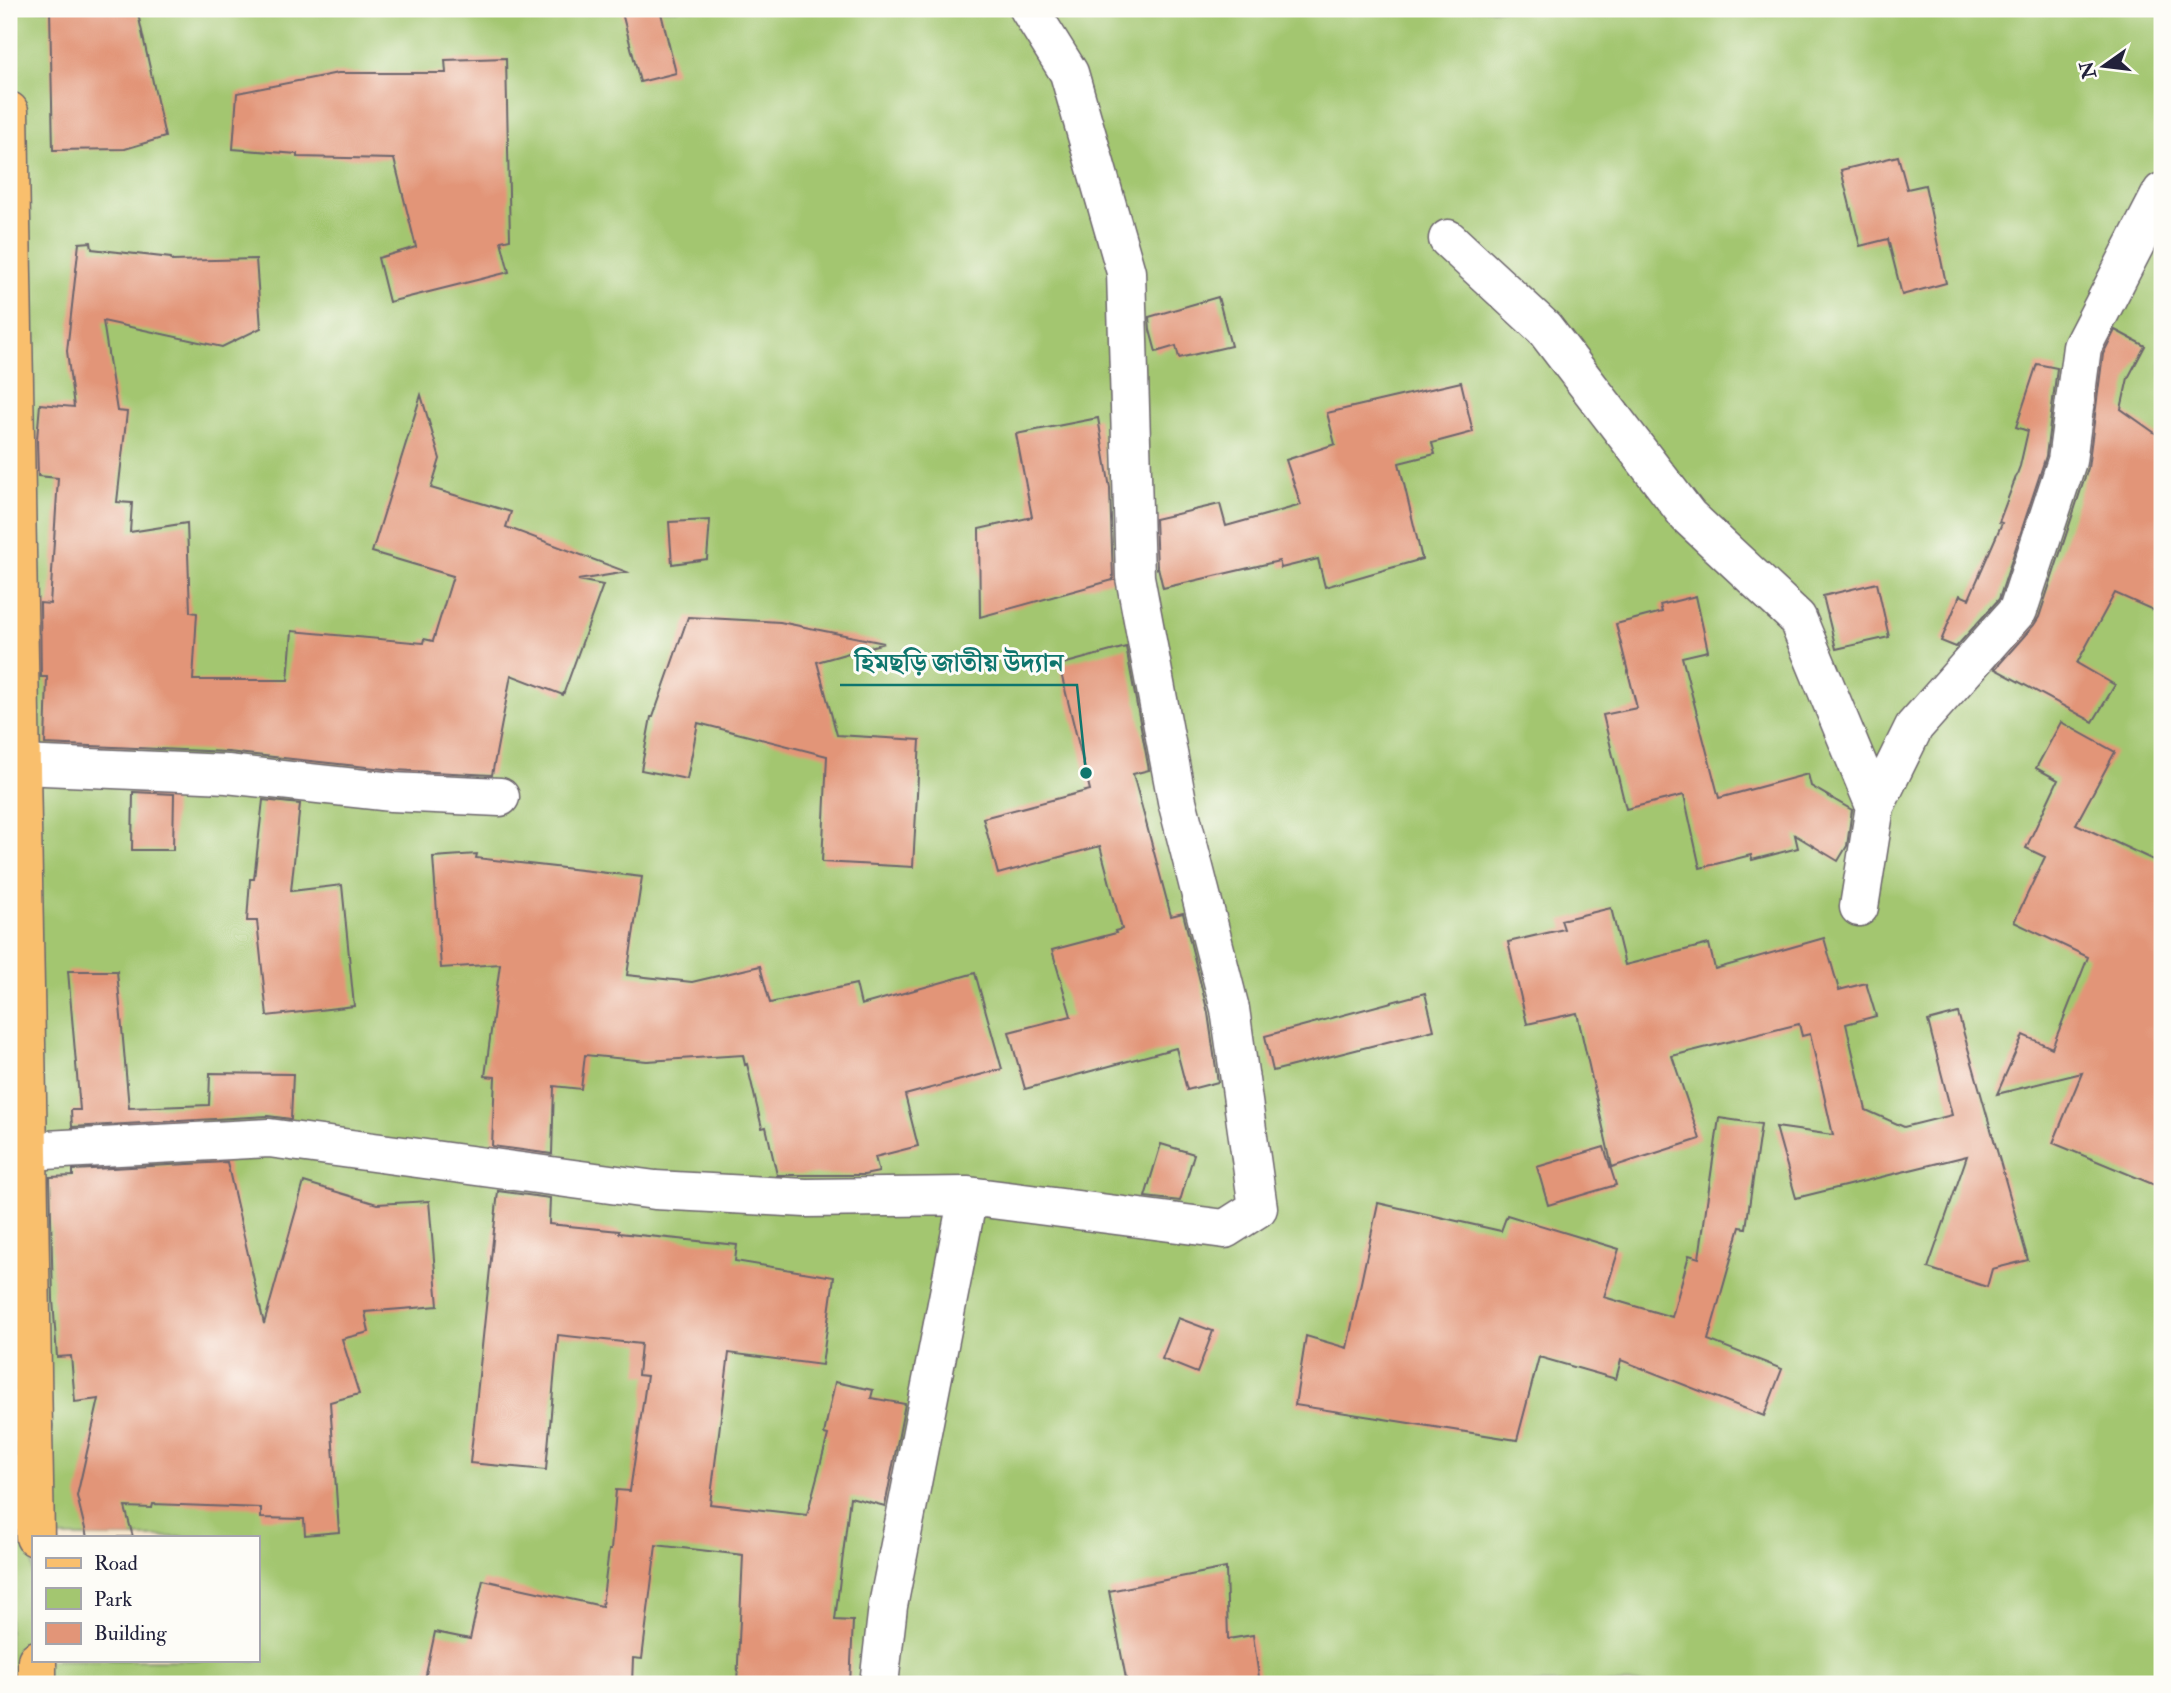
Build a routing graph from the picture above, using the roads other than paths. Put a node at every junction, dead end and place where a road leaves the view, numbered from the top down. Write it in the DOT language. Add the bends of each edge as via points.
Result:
graph roads {
  1 [pos="1029,9"];
  2 [pos="9,111"];
  3 [pos="2162,192"];
  4 [pos="1448,239"];
  5 [pos="21,765"];
  6 [pos="500,797"];
  7 [pos="1875,806"];
  8 [pos="1859,907"];
  9 [pos="18,1094"];
  10 [pos="27,1151"];
  11 [pos="968,1196"];
  12 [pos="21,1422"];
  13 [pos="35,1536"];
  14 [pos="37,1662"];
  15 [pos="37,1684"];
  16 [pos="879,1684"];
  1 -- 11 [label="street" via="1069,73 1126,272 1135,577 1177,801 1230,1009 1258,1208 1225,1229"];
  2 -- 5 [label="main road"];
  3 -- 7 [label="street" via="2082,347 2067,461 2018,610 1914,727"];
  4 -- 7 [label="street" via="1544,328 1688,516 1797,618"];
  5 -- 6 [label="street" via="227,774 392,792"];
  5 -- 9 [label="main road"];
  7 -- 8 [label="street"];
  9 -- 10 [label="main road"];
  10 -- 11 [label="street" via="269,1138 655,1190 806,1198"];
  10 -- 12 [label="main road"];
  11 -- 16 [label="street" via="888,1606"];
  12 -- 13 [label="main road"];
  14 -- 15 [label="main road"];
}
